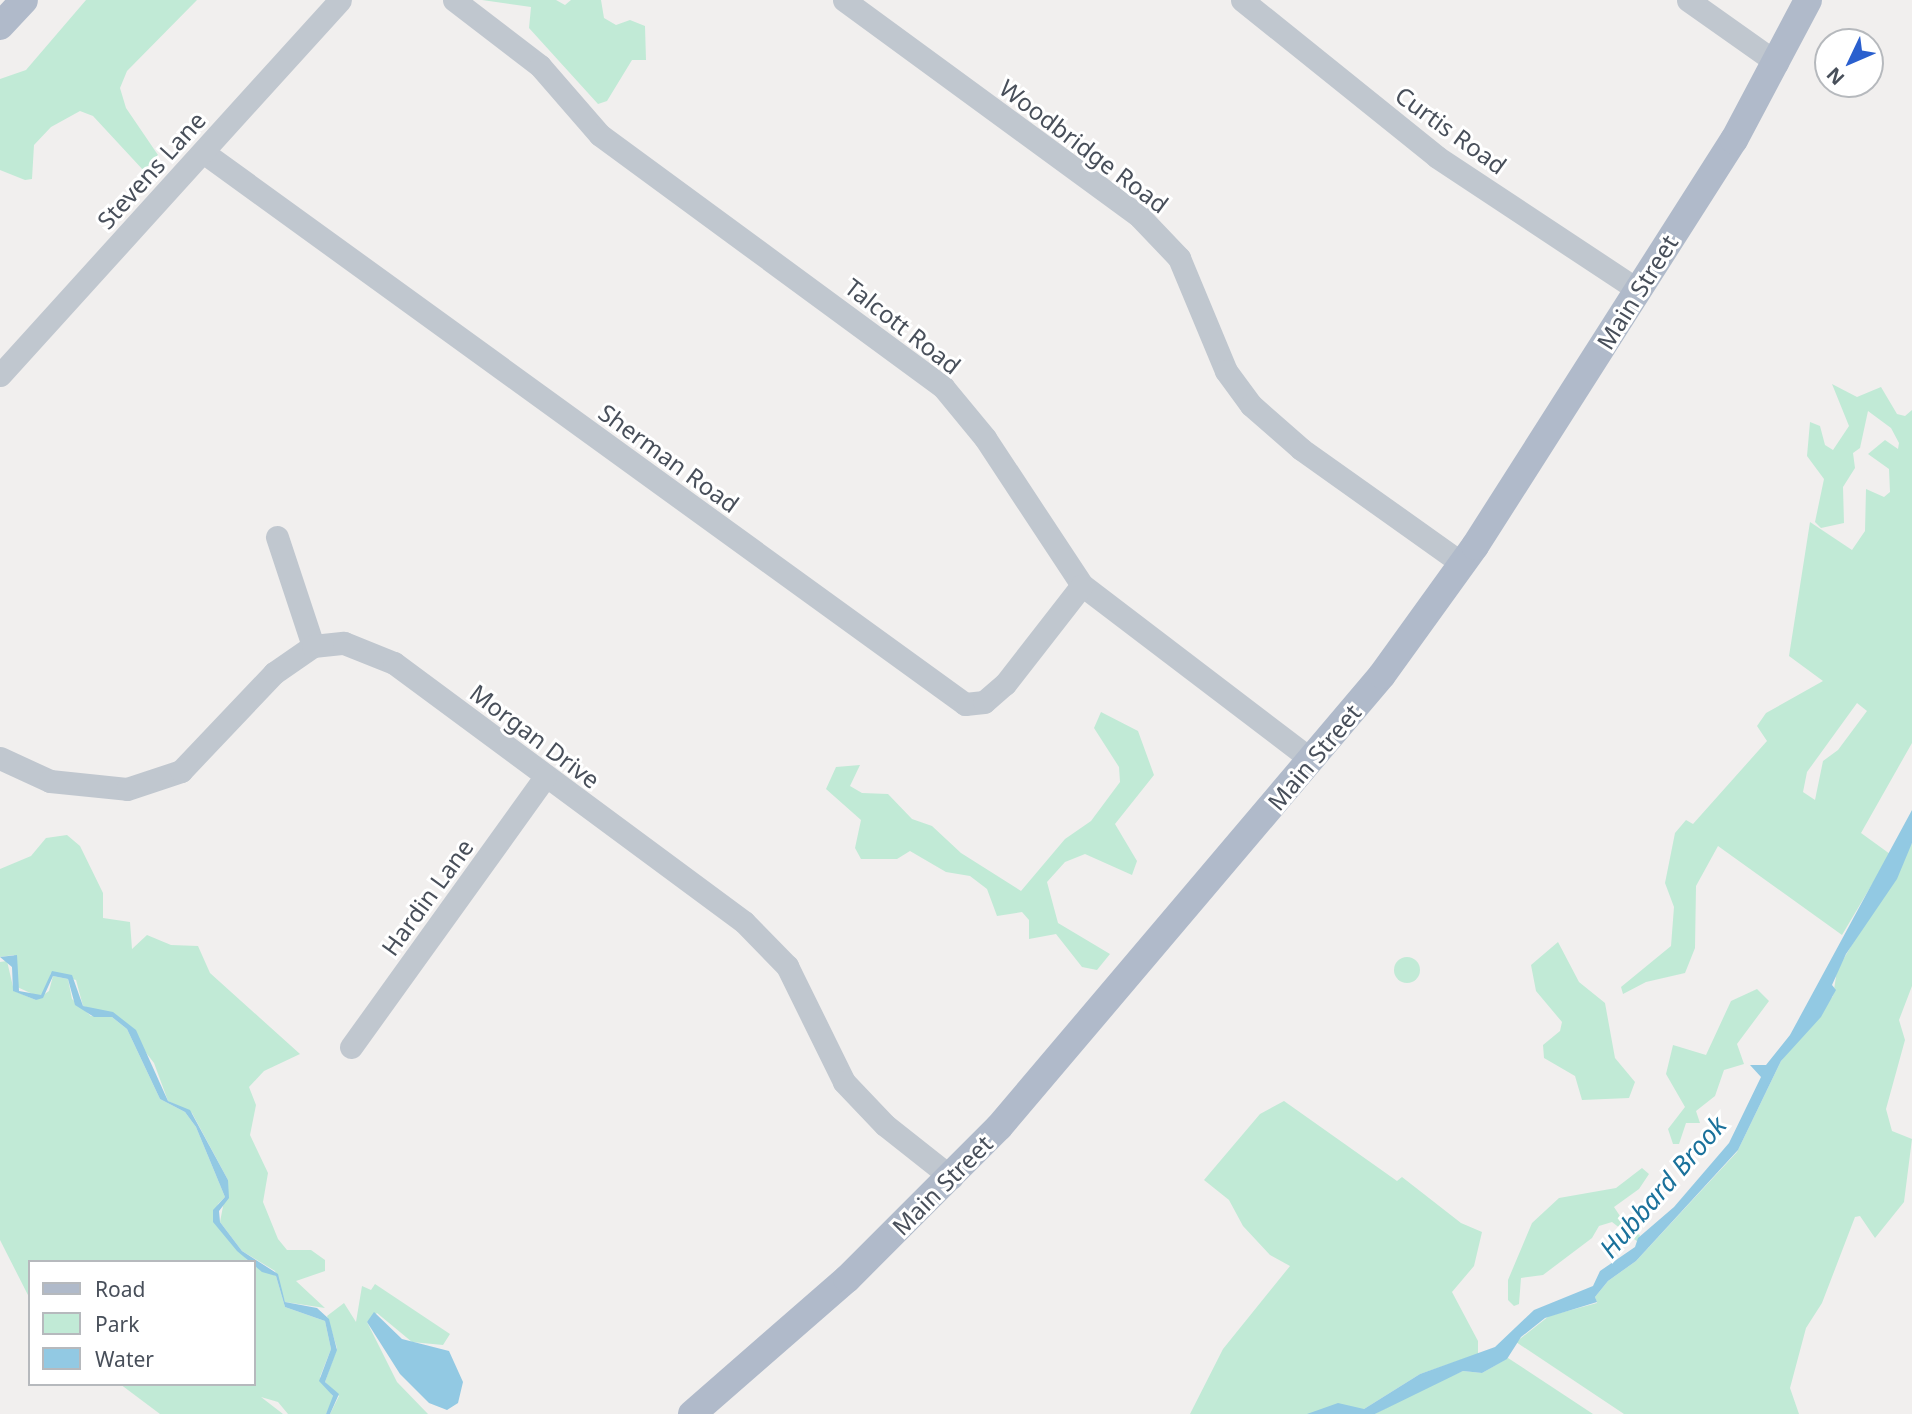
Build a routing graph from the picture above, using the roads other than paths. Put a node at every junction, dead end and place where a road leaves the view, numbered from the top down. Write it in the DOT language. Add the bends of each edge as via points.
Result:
graph roads {
  1 [pos="24,0"];
  2 [pos="340,0"];
  3 [pos="454,0"];
  4 [pos="844,0"];
  5 [pos="1242,0"];
  6 [pos="1688,0"];
  7 [pos="1808,0"];
  8 [pos="0,26"];
  9 [pos="1777,63"];
  10 [pos="203,152"];
  11 [pos="1638,290"];
  12 [pos="0,375"];
  13 [pos="277,537"];
  14 [pos="1463,565"];
  15 [pos="1082,585"];
  16 [pos="313,646"];
  17 [pos="0,758"];
  18 [pos="1312,760"];
  19 [pos="545,777"];
  20 [pos="351,1047"];
  21 [pos="951,1178"];
  22 [pos="692,1414"];
  1 -- 8 [label="main road"];
  2 -- 10 [label="street, Stevens Lane"];
  3 -- 15 [label="street, Talcott Road" via="540,66 600,135 943,387 985,438"];
  4 -- 14 [label="street, Woodbridge Road" via="1140,218 1179,258 1226,371 1251,405 1301,449"];
  5 -- 11 [label="street, Curtis Road" via="1437,157"];
  6 -- 9 [label="street"];
  7 -- 9 [label="main road, Main Street"];
  9 -- 11 [label="main road, Main Street"];
  10 -- 12 [label="street, Stevens Lane"];
  10 -- 15 [label="street, Sherman Road" via="965,704 984,702 1005,684"];
  11 -- 14 [label="main road, Main Street"];
  13 -- 16 [label="street"];
  14 -- 18 [label="main road, Main Street"];
  15 -- 18 [label="street, Talcott Road"];
  16 -- 17 [label="street" via="274,673 181,771 127,789 50,781"];
  16 -- 19 [label="street, Morgan Drive" via="344,643 394,663"];
  18 -- 21 [label="main road, Main Street" via="1100,1014"];
  19 -- 20 [label="street, Hardin Lane"];
  19 -- 21 [label="street, Morgan Drive" via="744,922 787,966 844,1082 885,1125"];
  21 -- 22 [label="main road, Main Street" via="847,1279"];
}
